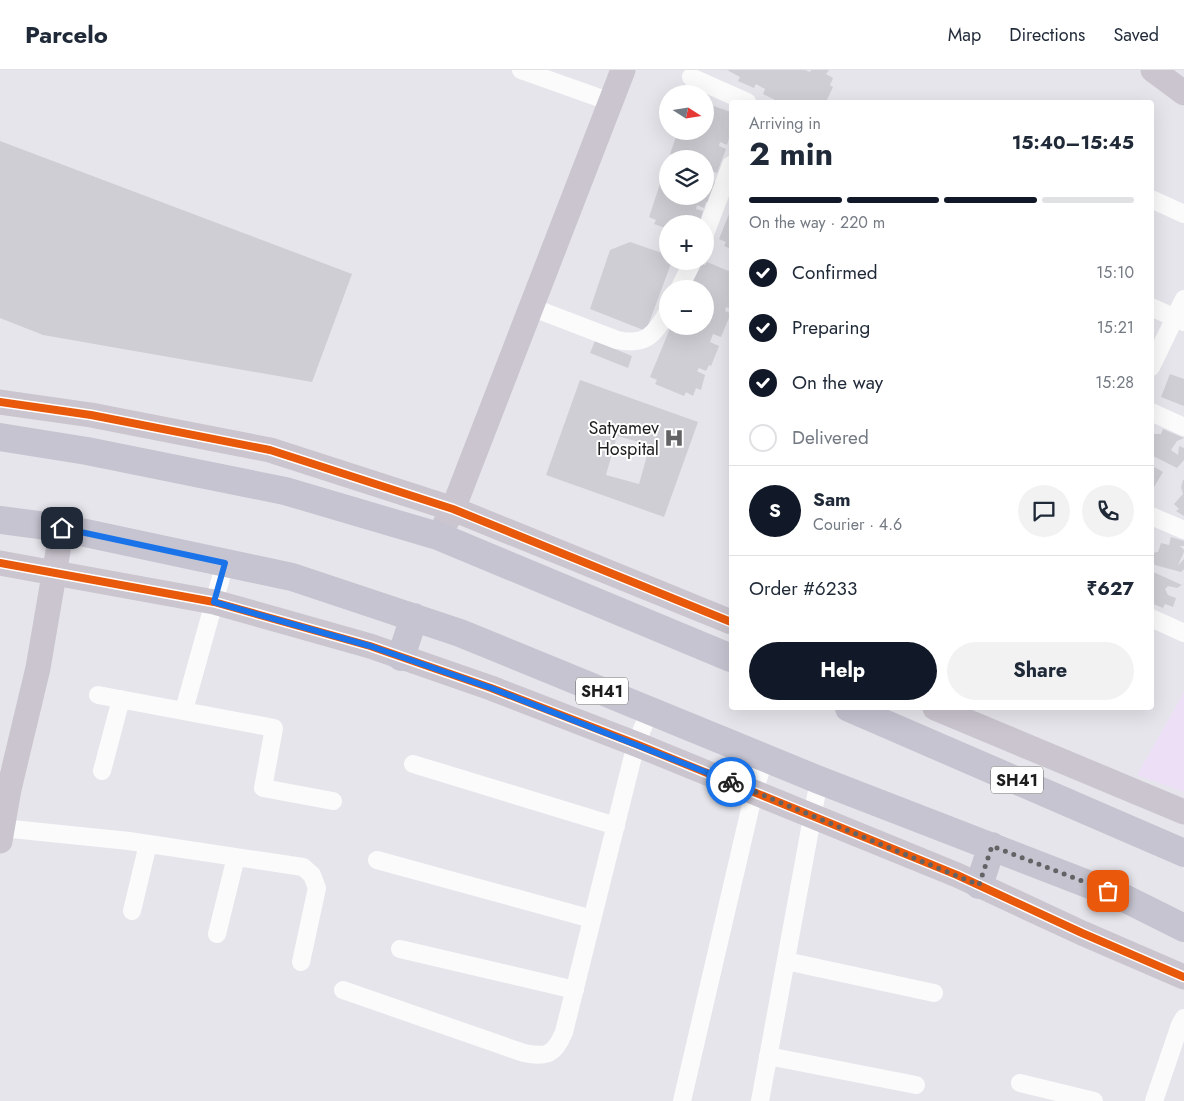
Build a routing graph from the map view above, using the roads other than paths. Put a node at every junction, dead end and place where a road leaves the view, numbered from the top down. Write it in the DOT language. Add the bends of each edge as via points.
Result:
graph roads {
  1 [pos="521,70"];
  2 [pos="623,70"];
  3 [pos="1153,70"];
  4 [pos="691,76"];
  5 [pos="1184,93"];
  6 [pos="743,100"];
  7 [pos="610,102"];
  8 [pos="729,170"];
  9 [pos="1154,200"];
  10 [pos="1184,214"];
  11 [pos="712,215"];
  12 [pos="1184,299"];
  13 [pos="531,307"];
  14 [pos="1154,308"];
  15 [pos="1179,320"];
  16 [pos="659,326"];
  17 [pos="1154,362"];
  18 [pos="0,402"];
  19 [pos="1154,413"];
  20 [pos="1184,427"];
  21 [pos="0,437"];
  22 [pos="453,509"];
  23 [pos="1154,517"];
  24 [pos="0,520"];
  25 [pos="62,528"];
  26 [pos="1184,530"];
  27 [pos="438,536"];
  28 [pos="0,563"];
  29 [pos="225,563"];
  30 [pos="55,572"];
  31 [pos="214,602"];
  32 [pos="699,608"];
  33 [pos="414,617"];
  34 [pos="1154,619"];
  35 [pos="729,621"];
  36 [pos="1184,634"];
  37 [pos="686,639"];
  38 [pos="400,656"];
  39 [pos="729,657"];
  40 [pos="98,695"];
  41 [pos="121,699"];
  42 [pos="184,710"];
  43 [pos="650,710"];
  44 [pos="854,710"];
  45 [pos="940,710"];
  46 [pos="636,744"];
  47 [pos="765,757"];
  48 [pos="413,764"];
  49 [pos="102,771"];
  50 [pos="819,780"];
  51 [pos="5,790"];
  52 [pos="754,792"];
  53 [pos="333,801"];
  54 [pos="1184,812"];
  55 [pos="813,815"];
  56 [pos="616,826"];
  57 [pos="1,835"];
  58 [pos="148,844"];
  59 [pos="992,846"];
  60 [pos="1184,853"];
  61 [pos="236,857"];
  62 [pos="377,860"];
  63 [pos="979,885"];
  64 [pos="132,911"];
  65 [pos="592,919"];
  66 [pos="1184,928"];
  67 [pos="217,934"];
  68 [pos="400,949"];
  69 [pos="786,961"];
  70 [pos="301,962"];
  71 [pos="1184,977"];
  72 [pos="343,990"];
  73 [pos="574,990"];
  74 [pos="934,993"];
  75 [pos="1184,1018"];
  76 [pos="768,1056"];
  77 [pos="1020,1083"];
  78 [pos="916,1085"];
  79 [pos="682,1101"];
  80 [pos="760,1101"];
  81 [pos="1094,1101"];
  82 [pos="1154,1101"];
  1 -- 7 [label="street"];
  2 -- 7 [label="street"];
  3 -- 5 [label="street"];
  4 -- 6 [label="street"];
  7 -- 13 [label="street"];
  8 -- 11 [label="street"];
  9 -- 10 [label="street"];
  12 -- 15 [label="street"];
  13 -- 16 [label="street" via="630,343 650,336"];
  13 -- 22 [label="street"];
  14 -- 15 [label="street"];
  15 -- 17 [label="street"];
  18 -- 22 [label="street" via="91,415 270,450"];
  19 -- 20 [label="street"];
  21 -- 27 [label="main road" via="284,490"];
  22 -- 27 [label="street"];
  22 -- 32 [label="street"];
  23 -- 26 [label="street"];
  24 -- 25 [label="main road, SH41"];
  25 -- 29 [label="main road, SH41"];
  25 -- 30 [label="street"];
  27 -- 37 [label="main road"];
  28 -- 30 [label="street"];
  29 -- 31 [label="street"];
  29 -- 33 [label="main road, SH41" via="292,577"];
  30 -- 31 [label="street"];
  30 -- 51 [label="street" via="38,668"];
  31 -- 38 [label="street"];
  31 -- 42 [label="street"];
  32 -- 35 [label="street"];
  32 -- 37 [label="street"];
  33 -- 38 [label="main road"];
  33 -- 43 [label="main road, SH41" via="460,632"];
  34 -- 36 [label="street"];
  37 -- 39 [label="main road"];
  38 -- 46 [label="street"];
  40 -- 41 [label="street"];
  41 -- 42 [label="street"];
  41 -- 49 [label="street"];
  42 -- 53 [label="street" via="274,728 263,788"];
  43 -- 46 [label="street"];
  43 -- 47 [label="main road, SH41"];
  44 -- 60 [label="main road, SH41"];
  45 -- 54 [label="street"];
  46 -- 52 [label="street"];
  46 -- 56 [label="street"];
  47 -- 50 [label="main road, SH41"];
  47 -- 52 [label="street"];
  48 -- 56 [label="street"];
  50 -- 55 [label="street"];
  50 -- 59 [label="main road, SH41"];
  51 -- 57 [label="street"];
  52 -- 55 [label="street"];
  52 -- 79 [label="street"];
  55 -- 63 [label="street"];
  55 -- 69 [label="street"];
  56 -- 65 [label="street"];
  57 -- 58 [label="street"];
  58 -- 61 [label="street"];
  58 -- 64 [label="street"];
  59 -- 63 [label="main road"];
  59 -- 66 [label="main road, SH41" via="1124,898"];
  61 -- 67 [label="street"];
  61 -- 70 [label="street" via="303,867 312,874 317,888"];
  62 -- 65 [label="street"];
  63 -- 71 [label="street" via="1082,934"];
  65 -- 73 [label="street"];
  68 -- 73 [label="street"];
  69 -- 74 [label="street"];
  69 -- 76 [label="street"];
  72 -- 73 [label="street" via="537,1056 549,1054 559,1045"];
  75 -- 82 [label="street"];
  76 -- 78 [label="street"];
  76 -- 80 [label="street"];
  77 -- 81 [label="street"];
}
